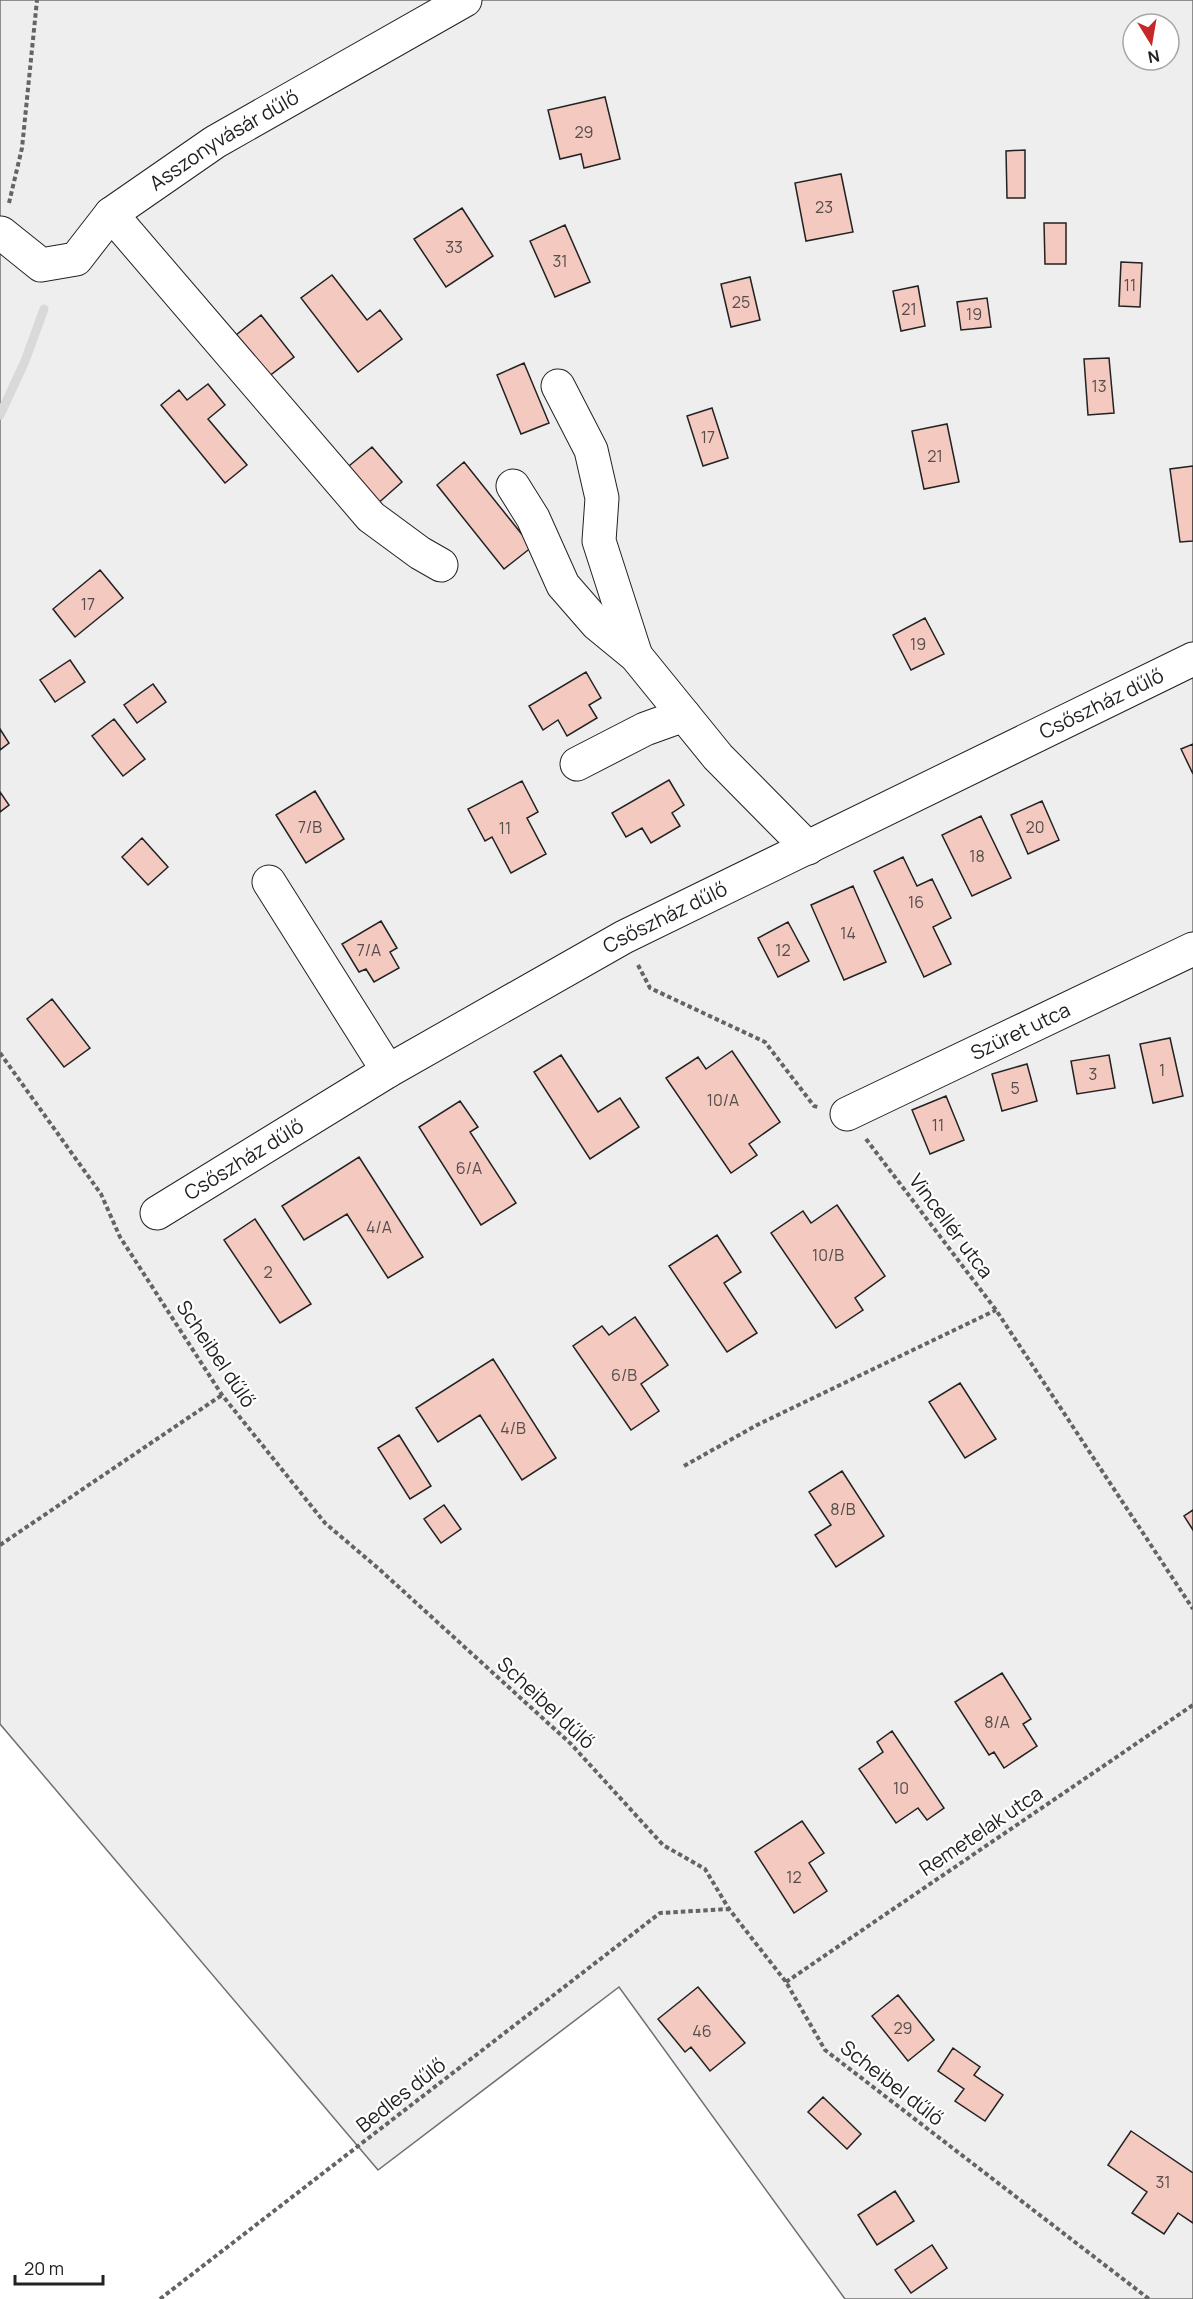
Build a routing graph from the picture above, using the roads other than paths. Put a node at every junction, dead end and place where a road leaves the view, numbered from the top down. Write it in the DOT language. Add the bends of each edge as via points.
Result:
graph roads {
  1 [pos="465,0"];
  2 [pos="111,214"];
  3 [pos="1,233"];
  4 [pos="558,386"];
  5 [pos="513,486"];
  6 [pos="441,565"];
  7 [pos="636,656"];
  8 [pos="1193,659"];
  9 [pos="684,715"];
  10 [pos="577,764"];
  11 [pos="808,848"];
  12 [pos="269,882"];
  13 [pos="1193,949"];
  14 [pos="388,1071"];
  15 [pos="847,1114"];
  16 [pos="157,1213"];
  1 -- 2 [label="street, Asszonyvásár dűlő" via="214,142"];
  2 -- 3 [label="street, Asszonyvásár dűlő" via="76,260 41,265"];
  2 -- 6 [label="street" via="371,516"];
  4 -- 7 [label="street" via="591,450 602,498 599,540"];
  5 -- 7 [label="street" via="533,518 563,585 597,624"];
  7 -- 9 [label="street"];
  8 -- 11 [label="street, Csőszház dűlő"];
  9 -- 10 [label="street" via="645,729"];
  9 -- 11 [label="street" via="717,758"];
  11 -- 14 [label="street, Csőszház dűlő" via="624,937"];
  12 -- 14 [label="street"];
  13 -- 15 [label="street, Szüret utca"];
  14 -- 16 [label="street, Csőszház dűlő"];
}
